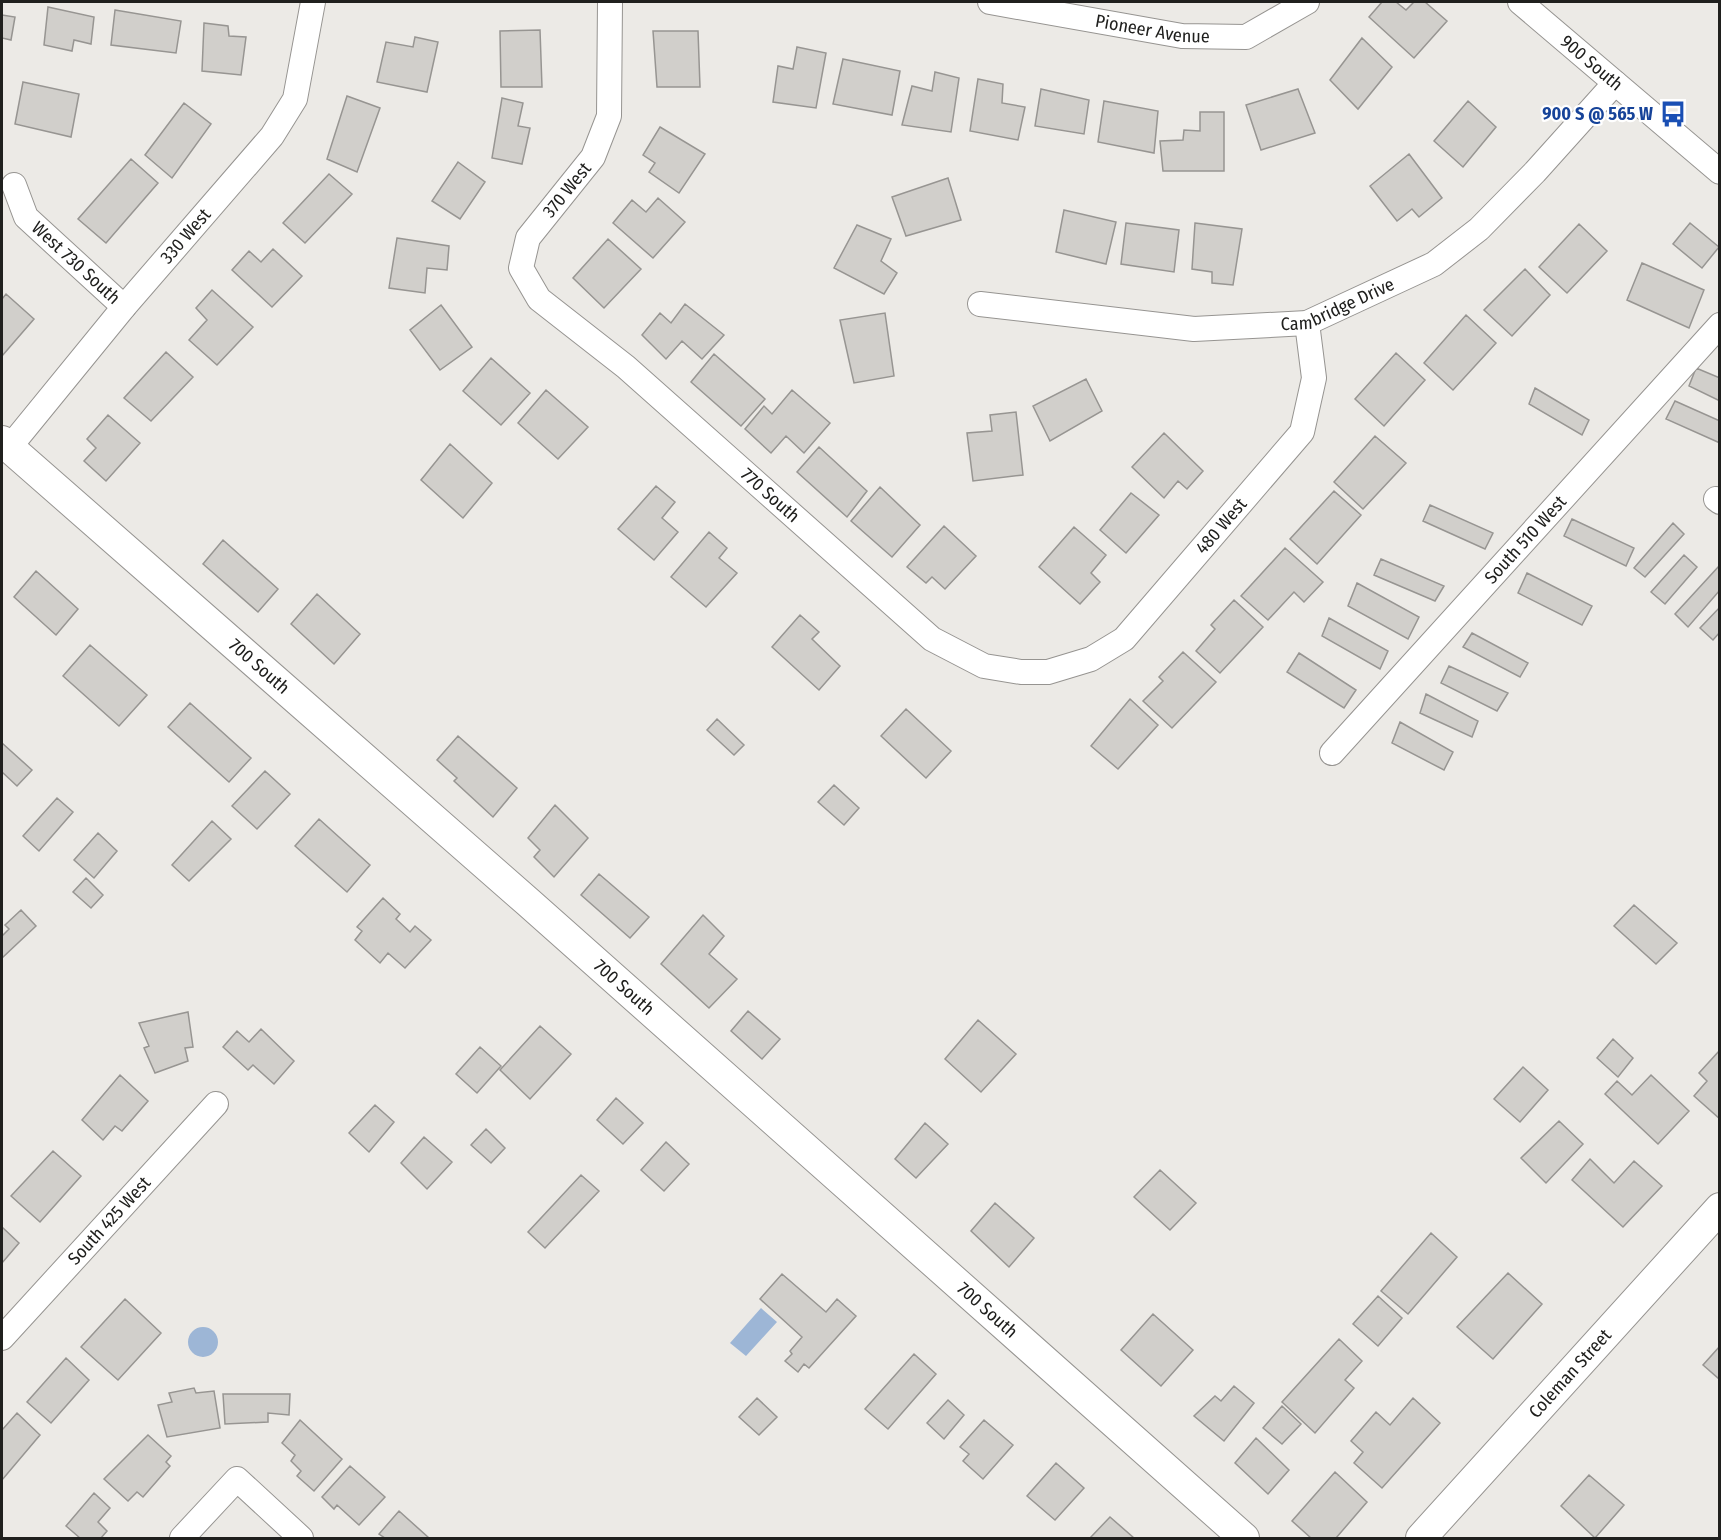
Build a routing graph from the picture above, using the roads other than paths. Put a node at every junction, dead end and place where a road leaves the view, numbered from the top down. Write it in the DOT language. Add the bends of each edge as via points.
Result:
graph roads {
  1 [pos="313,2"];
  2 [pos="610,2"];
  3 [pos="990,2"];
  4 [pos="1307,2"];
  5 [pos="1520,2"];
  6 [pos="1028,4"];
  7 [pos="1615,83"];
  8 [pos="1719,172"];
  9 [pos="14,185"];
  10 [pos="520,268"];
  11 [pos="980,304"];
  12 [pos="124,307"];
  13 [pos="1307,323"];
  14 [pos="1719,325"];
  15 [pos="5,445"];
  16 [pos="1048,672"];
  17 [pos="1332,753"];
  18 [pos="216,1104"];
  19 [pos="1719,1208"];
  20 [pos="2,1338"];
  21 [pos="182,1539"];
  22 [pos="301,1539"];
  23 [pos="1244,1539"];
  24 [pos="1421,1539"];
  1 -- 12 [label="street, 330 West" via="295,99 272,136"];
  2 -- 10 [label="street, 370 West" via="609,116 593,157 528,238"];
  3 -- 6 [label="street, Pioneer Avenue"];
  4 -- 6 [label="street, Pioneer Avenue" via="1246,37 1182,36"];
  5 -- 7 [label="street, 900 South"];
  7 -- 8 [label="street, 900 South"];
  7 -- 13 [label="street, Cambridge Drive" via="1479,229 1434,264"];
  9 -- 12 [label="street, West 730 South" via="26,217"];
  10 -- 16 [label="street, 770 South" via="539,299 626,367 932,639 984,666"];
  11 -- 13 [label="street, Cambridge Drive" via="1194,329"];
  12 -- 15 [label="street, 330 West"];
  13 -- 16 [label="street, 480 West" via="1314,378 1302,432 1124,639 1091,659"];
  14 -- 17 [label="street, South 510 West"];
  15 -- 23 [label="street, 700 South" via="537,910"];
  18 -- 20 [label="street, South 425 West"];
  19 -- 24 [label="street, Coleman Street"];
  21 -- 22 [label="street" via="237,1479"];
}
